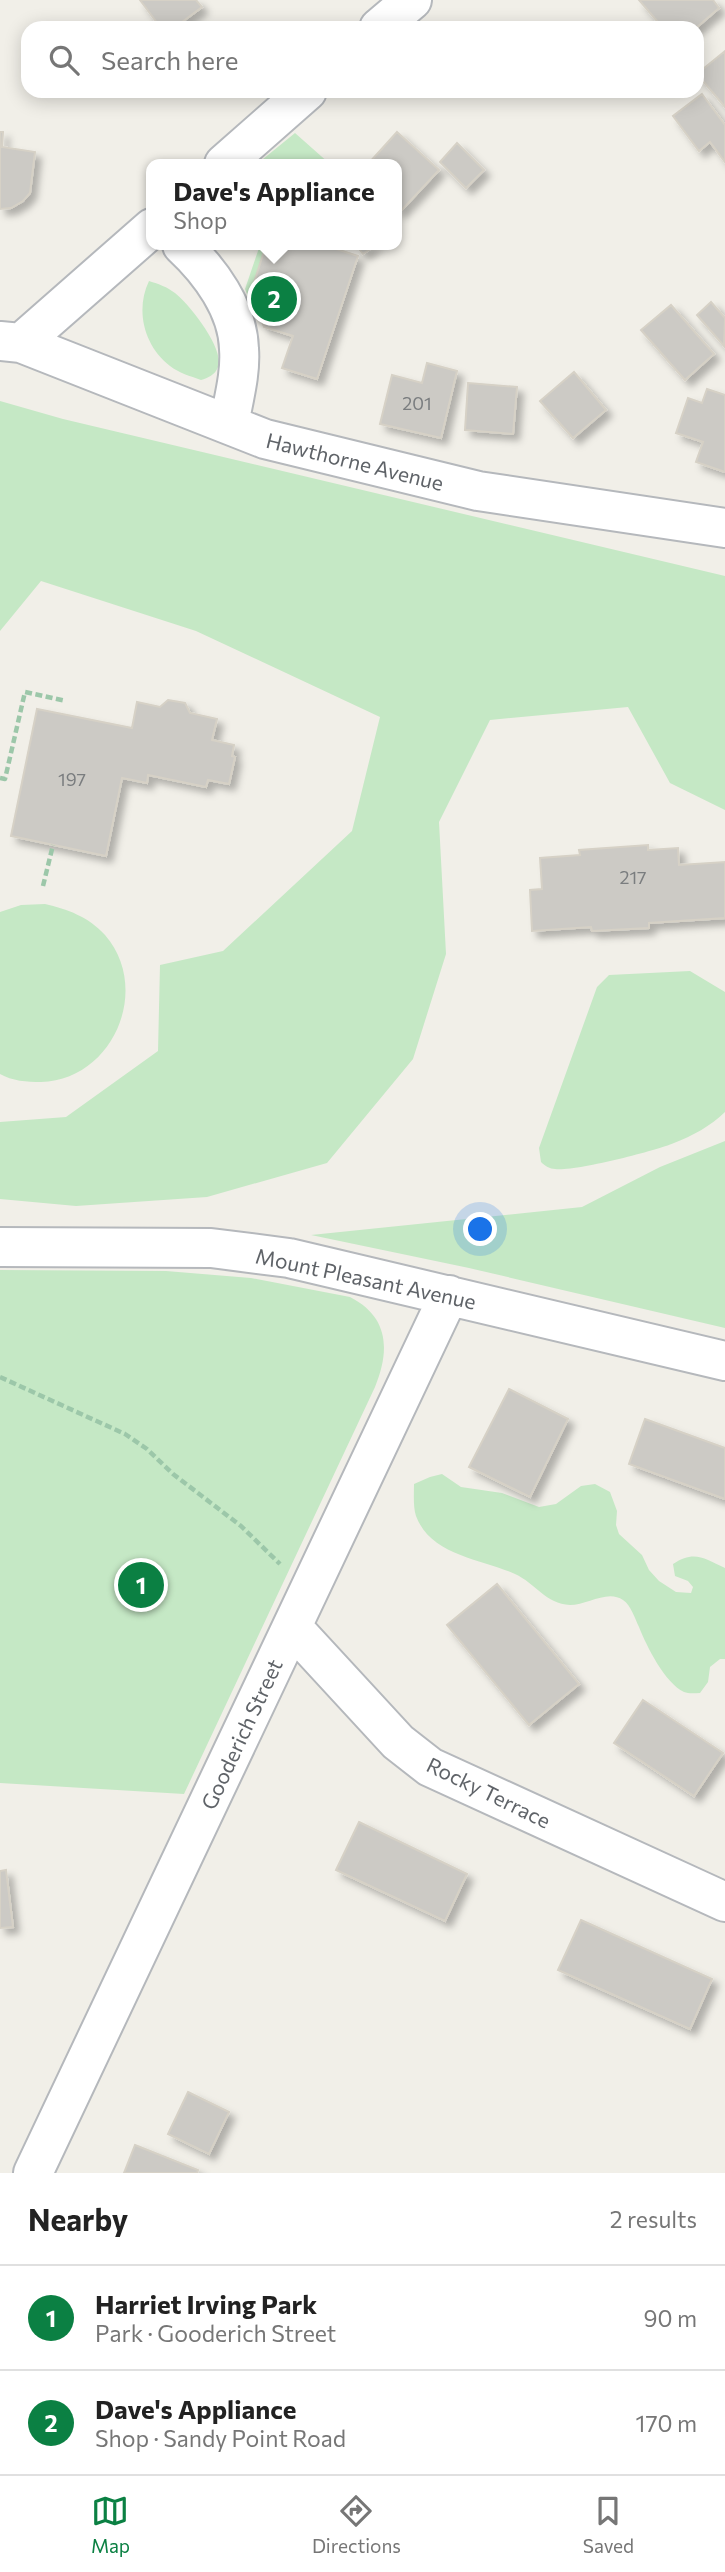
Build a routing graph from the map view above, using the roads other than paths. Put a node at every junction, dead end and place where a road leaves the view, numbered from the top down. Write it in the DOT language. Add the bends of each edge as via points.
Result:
graph roads {
  1 [pos="299,98"];
  2 [pos="230,159"];
  3 [pos="146,233"];
  4 [pos="187,250"];
  5 [pos="11,342"];
  6 [pos="229,425"];
  7 [pos="725,528"];
  8 [pos="0,1247"];
  9 [pos="449,1295"];
  10 [pos="725,1361"];
  11 [pos="292,1627"];
  12 [pos="725,1902"];
  13 [pos="33,2173"];
  1 -- 2 [label="street"];
  3 -- 5 [label="street"];
  4 -- 6 [label="street" via="223,296 236,326 240,350"];
  5 -- 6 [label="street, Hawthorne Avenue"];
  6 -- 7 [label="street, Hawthorne Avenue" via="265,439 478,491"];
  8 -- 9 [label="street, Mount Pleasant Avenue" via="211,1248 289,1258"];
  9 -- 10 [label="street, Mount Pleasant Avenue"];
  9 -- 11 [label="street, Gooderich Street"];
  11 -- 12 [label="street, Rocky Terrace" via="398,1742 430,1767"];
  11 -- 13 [label="street, Gooderich Street"];
}
